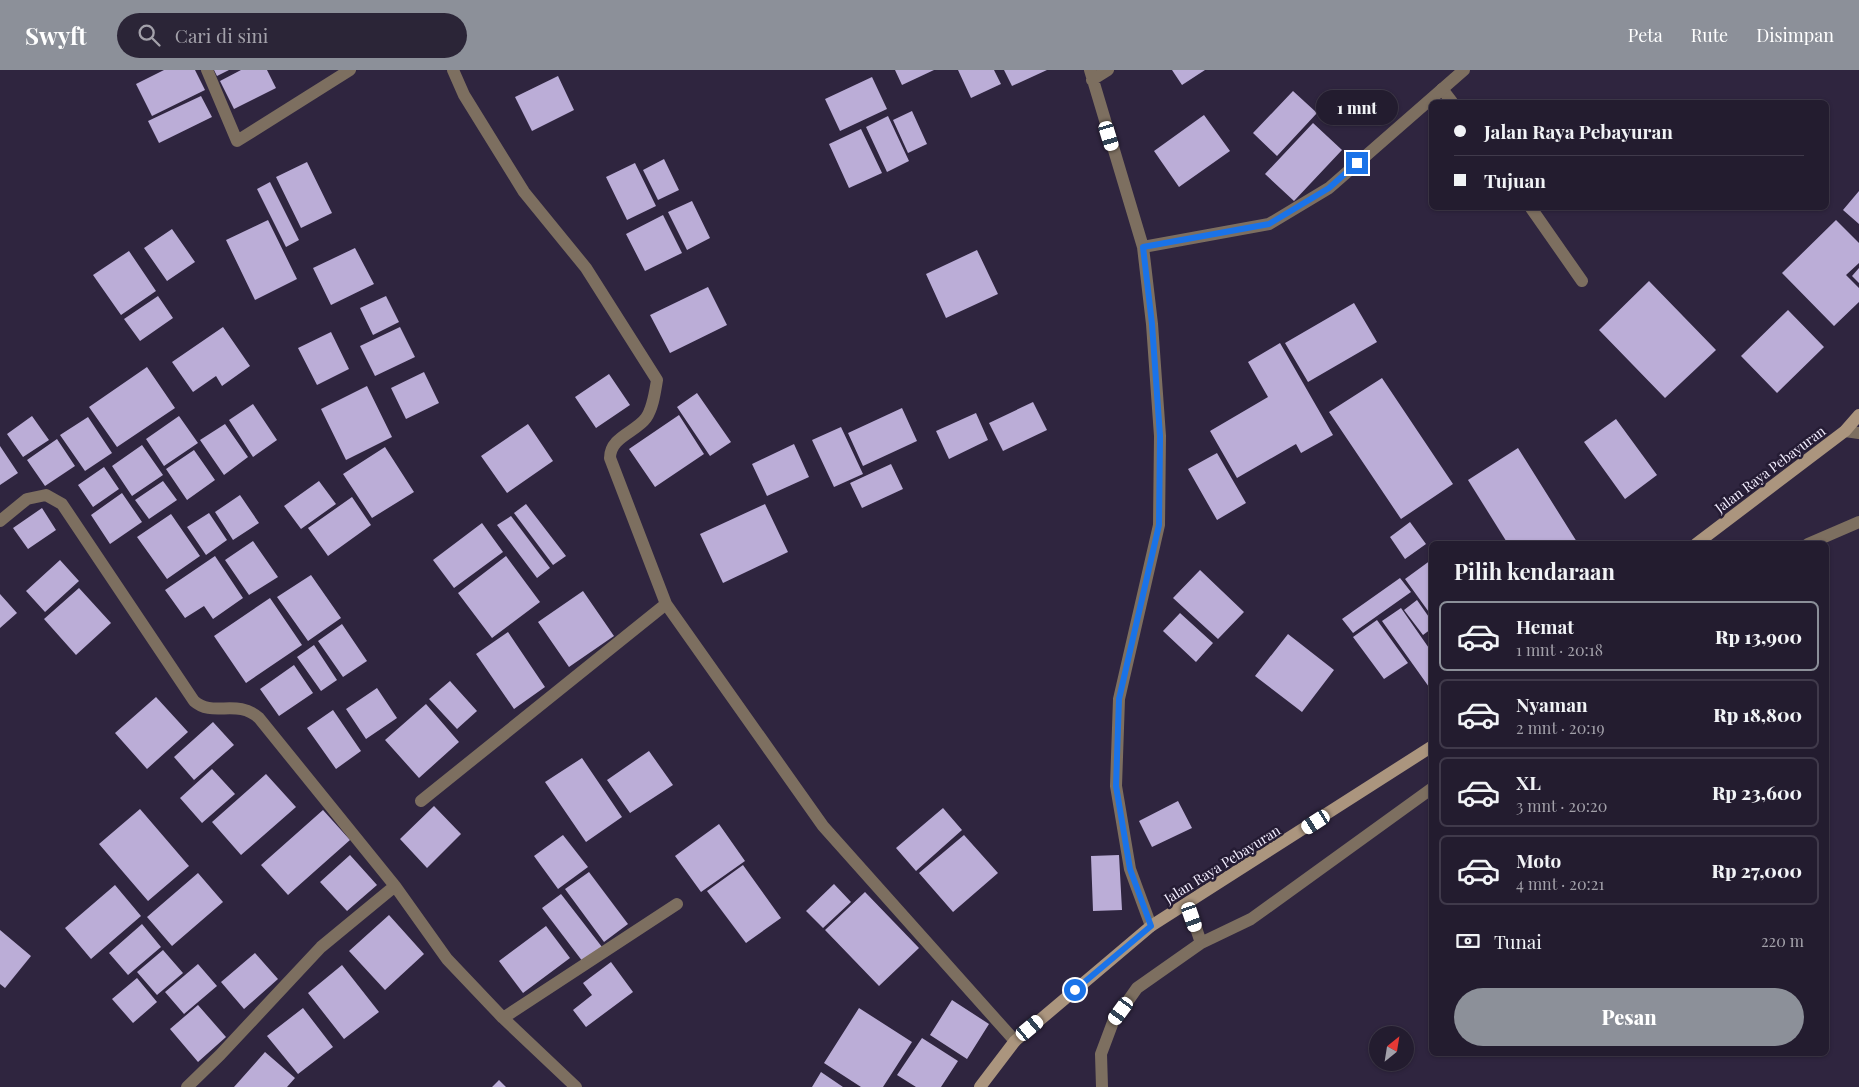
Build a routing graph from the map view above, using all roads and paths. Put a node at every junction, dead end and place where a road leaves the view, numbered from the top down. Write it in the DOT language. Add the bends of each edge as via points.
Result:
graph roads {
  1 [pos="207,70"];
  2 [pos="350,70"];
  3 [pos="453,70"];
  4 [pos="1108,70"];
  5 [pos="1464,70"];
  6 [pos="1091,75"];
  7 [pos="1442,89"];
  8 [pos="1429,100"];
  9 [pos="1429,100"];
  10 [pos="1450,100"];
  11 [pos="1532,210"];
  12 [pos="1143,247"];
  13 [pos="1582,281"];
  14 [pos="1859,415"];
  15 [pos="1845,431"];
  16 [pos="1859,433"];
  17 [pos="0,521"];
  18 [pos="1859,522"];
  19 [pos="1700,541"];
  20 [pos="1815,541"];
  21 [pos="666,604"];
  22 [pos="1429,748"];
  23 [pos="1429,790"];
  24 [pos="421,801"];
  25 [pos="395,886"];
  26 [pos="677,904"];
  27 [pos="1188,904"];
  28 [pos="1151,926"];
  29 [pos="1201,943"];
  30 [pos="503,1018"];
  31 [pos="1015,1041"];
  32 [pos="187,1087"];
  33 [pos="576,1087"];
  34 [pos="980,1087"];
  35 [pos="1102,1087"];
  1 -- 2 [label="street" via="237,141"];
  3 -- 21 [label="street" via="464,95 524,192 586,268 657,380 646,418 615,443 610,458"];
  4 -- 6 [label="street"];
  5 -- 7 [label="street"];
  6 -- 12 [label="street"];
  7 -- 9 [label="street"];
  7 -- 10 [label="street"];
  8 -- 12 [label="street" via="1329,188 1269,224"];
  11 -- 13 [label="street"];
  12 -- 28 [label="street" via="1160,436 1159,525 1119,699 1116,786 1130,869"];
  14 -- 15 [label="main road, Jalan Raya Pebayuran"];
  15 -- 16 [label="street"];
  15 -- 19 [label="main road, Jalan Raya Pebayuran"];
  17 -- 25 [label="street" via="27,499 46,495 62,504 194,701 208,708 243,708 252,712"];
  18 -- 20 [label="street"];
  21 -- 24 [label="street"];
  21 -- 31 [label="street" via="823,826"];
  22 -- 27 [label="main road, Jalan Raya Pebayuran"];
  23 -- 29 [label="street" via="1251,920"];
  25 -- 30 [label="street" via="447,959"];
  25 -- 32 [label="street" via="321,947"];
  26 -- 30 [label="street"];
  27 -- 28 [label="main road, Jalan Raya Pebayuran"];
  27 -- 29 [label="street"];
  28 -- 31 [label="main road, Jalan Raya Pebayuran"];
  29 -- 35 [label="street" via="1137,988 1113,1022 1101,1054"];
  30 -- 33 [label="street"];
  31 -- 34 [label="main road, Jalan Raya Pebayuran"];
}
